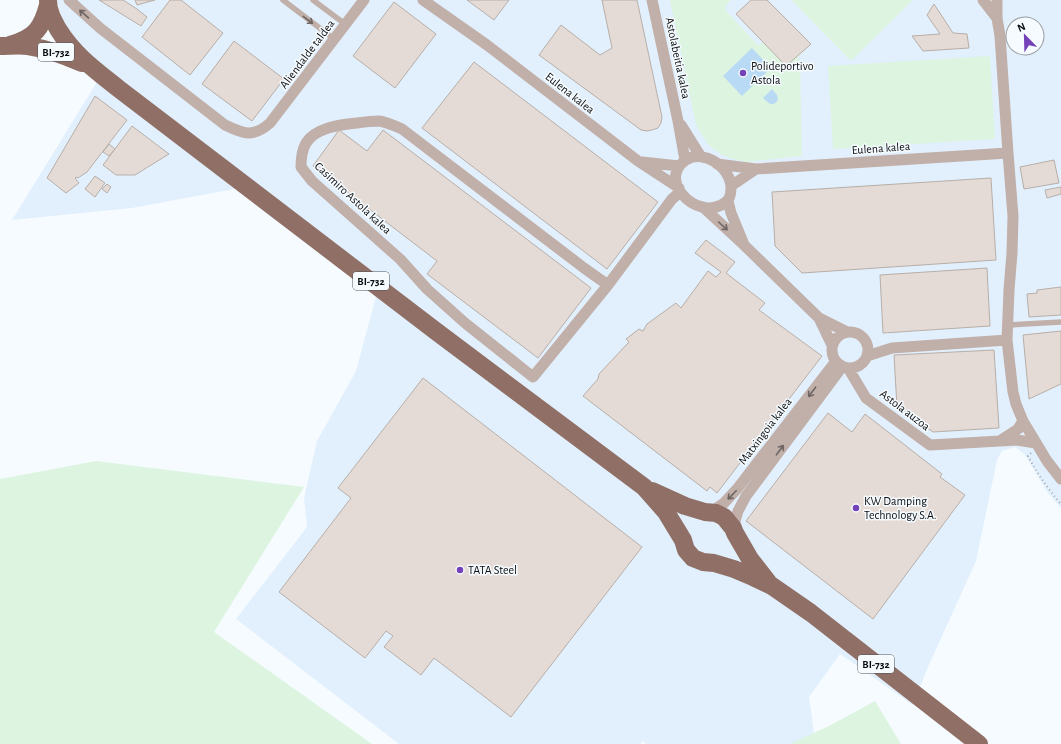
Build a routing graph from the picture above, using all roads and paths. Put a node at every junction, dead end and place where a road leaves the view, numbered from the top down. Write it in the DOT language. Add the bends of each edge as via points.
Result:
graph roads {
  1 [pos="69,0"];
  2 [pos="283,0"];
  3 [pos="313,0"];
  4 [pos="364,0"];
  5 [pos="423,0"];
  6 [pos="437,0"];
  7 [pos="652,0"];
  8 [pos="983,0"];
  9 [pos="997,0"];
  10 [pos="48,2"];
  11 [pos="445,15"];
  12 [pos="997,18"];
  13 [pos="345,24"];
  14 [pos="334,39"];
  15 [pos="4,46"];
  16 [pos="100,74"];
  17 [pos="678,121"];
  18 [pos="1008,153"];
  19 [pos="701,157"];
  20 [pos="638,161"];
  21 [pos="682,163"];
  22 [pos="717,164"];
  23 [pos="756,169"];
  24 [pos="731,186"];
  25 [pos="679,190"];
  26 [pos="688,201"];
  27 [pos="728,201"];
  28 [pos="703,207"];
  29 [pos="665,209"];
  30 [pos="744,245"];
  31 [pos="608,284"];
  32 [pos="819,318"];
  33 [pos="1061,322"];
  34 [pos="1008,324"];
  35 [pos="847,332"];
  36 [pos="1007,340"];
  37 [pos="867,344"];
  38 [pos="832,345"];
  39 [pos="892,348"];
  40 [pos="867,356"];
  41 [pos="842,365"];
  42 [pos="860,365"];
  43 [pos="866,398"];
  44 [pos="1022,421"];
  45 [pos="999,442"];
  46 [pos="1038,446"];
  47 [pos="1061,479"];
  48 [pos="644,487"];
  49 [pos="1061,504"];
  50 [pos="708,512"];
  51 [pos="734,530"];
  52 [pos="684,540"];
  53 [pos="714,563"];
  54 [pos="772,586"];
  55 [pos="979,744"];
  14 -- 1 [label="street, Aliendalde taldea, one-way" via="270,123 252,134 241,133 225,125 100,28"];
  2 -- 14 [label="lane, one-way"];
  3 -- 13 [label="lane"];
  4 -- 13 [label="street, Aliendalde taldea"];
  5 -- 11 [label="street"];
  6 -- 11 [label="street"];
  7 -- 17 [label="street, Astolabeitia kalea"];
  8 -- 12 [label="street"];
  9 -- 12 [label="street"];
  10 -- 15 [label="main road, BI-732" via="44,20 35,33 22,42"];
  10 -- 16 [label="main road, BI-732" via="52,18 63,36 86,63"];
  11 -- 20 [label="street, Eulena kalea"];
  12 -- 18 [label="street"];
  13 -- 14 [label="street, Aliendalde taldea"];
  15 -- 16 [label="main road, BI-732" via="46,49 65,55"];
  16 -- 48 [label="main road, BI-732"];
  17 -- 19 [label="street, Astolabeitia kalea"];
  17 -- 21 [label="street, Astolabeitia kalea"];
  18 -- 23 [label="street, Eulena kalea"];
  18 -- 34 [label="street" via="1013,216"];
  19 -- 21 [label="street" via="692,157"];
  19 -- 22 [label="street"];
  20 -- 21 [label="street"];
  20 -- 25 [label="street, Eulena kalea"];
  21 -- 25 [label="street" via="676,173"];
  22 -- 23 [label="street, Eulena kalea"];
  22 -- 24 [label="street" via="725,171"];
  23 -- 24 [label="street"];
  24 -- 27 [label="street"];
  25 -- 26 [label="street"];
  25 -- 29 [label="street, Casimiro Astola kalea"];
  26 -- 28 [label="street"];
  26 -- 29 [label="street"];
  27 -- 28 [label="street" via="712,209"];
  27 -- 30 [label="street"];
  28 -- 30 [label="street, one-way"];
  29 -- 31 [label="street, Casimiro Astola kalea"];
  30 -- 32 [label="street"];
  31 -- 31 [label="street, Casimiro Astola kalea" via="533,378 426,289 400,259 312,181 300,167 306,142 331,126 379,121 388,123 402,130"];
  32 -- 35 [label="street"];
  32 -- 38 [label="street"];
  33 -- 34 [label="lane"];
  34 -- 36 [label="street"];
  35 -- 37 [label="street" via="859,335"];
  35 -- 38 [label="street" via="838,336"];
  36 -- 39 [label="street"];
  36 -- 44 [label="street" via="1013,392"];
  37 -- 39 [label="street"];
  37 -- 40 [label="street"];
  38 -- 41 [label="street" via="833,356"];
  39 -- 40 [label="street"];
  40 -- 42 [label="street"];
  41 -- 42 [label="street" via="854,368"];
  41 -- 43 [label="street, Astola auzoa"];
  41 -- 50 [label="street, Matxingoia kalea, one-way" via="737,489 724,503"];
  51 -- 41 [label="street, Matxingoia kalea, one-way" via="738,511 746,496"];
  42 -- 43 [label="street, Astola auzoa"];
  43 -- 45 [label="street, Astola auzoa" via="930,445"];
  44 -- 45 [label="street" via="1018,429"];
  44 -- 46 [label="street"];
  45 -- 46 [label="street, Astola auzoa" via="1017,440"];
  46 -- 47 [label="street"];
  46 -- 49 [label="path" via="1028,456 1035,470"];
  48 -- 50 [label="main road, BI-732" via="671,500"];
  48 -- 52 [label="main road, BI-732" via="666,512"];
  50 -- 51 [label="main road, BI-732" via="724,517"];
  50 -- 52 [label="main road" via="690,520"];
  51 -- 53 [label="main road" via="731,551 724,559"];
  51 -- 54 [label="main road, BI-732" via="750,559"];
  52 -- 53 [label="main road, BI-732" via="686,550 693,558"];
  53 -- 54 [label="main road, BI-732"];
  54 -- 55 [label="main road, BI-732"];
}
